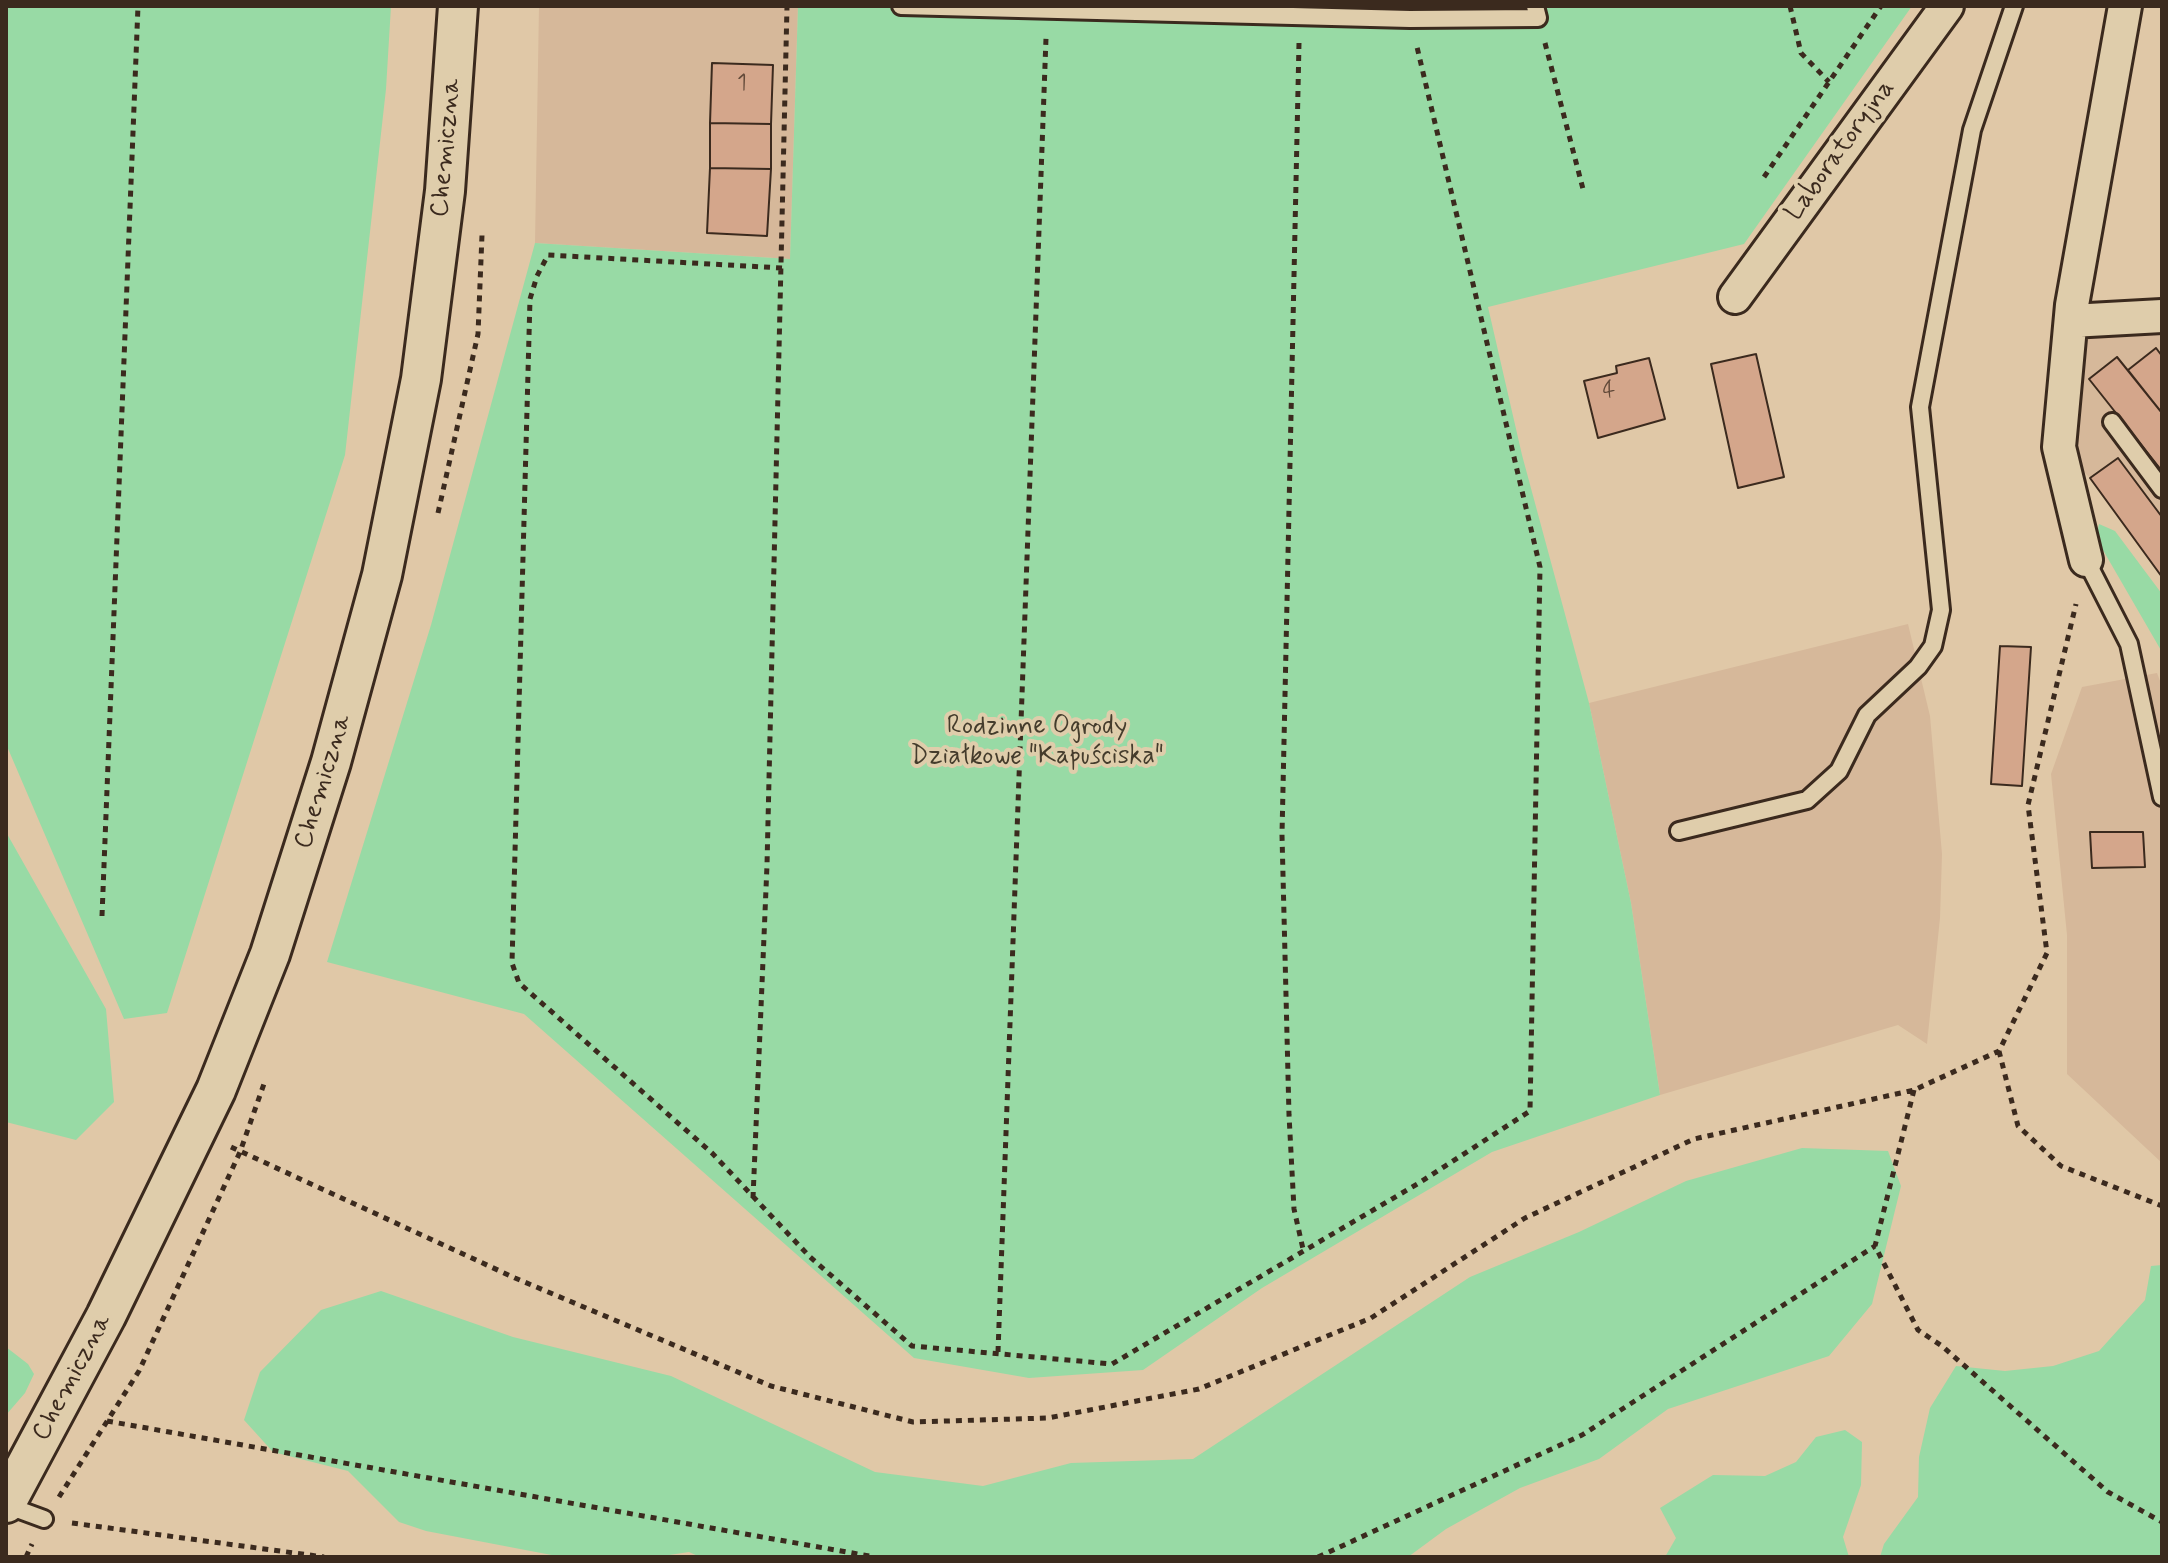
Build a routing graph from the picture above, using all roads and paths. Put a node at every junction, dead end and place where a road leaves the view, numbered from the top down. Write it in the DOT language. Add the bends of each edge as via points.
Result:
graph roads {
  1 [pos="138,6"];
  2 [pos="458,6"];
  3 [pos="787,6"];
  4 [pos="901,6"];
  5 [pos="1790,6"];
  6 [pos="1881,6"];
  7 [pos="1947,6"];
  8 [pos="2014,6"];
  9 [pos="2125,6"];
  10 [pos="1047,8"];
  11 [pos="1537,12"];
  12 [pos="1300,17"];
  13 [pos="1410,19"];
  14 [pos="1829,82"];
  15 [pos="1764,177"];
  16 [pos="1583,189"];
  17 [pos="782,268"];
  18 [pos="1735,297"];
  19 [pos="2162,316"];
  20 [pos="2071,321"];
  21 [pos="2112,422"];
  22 [pos="2162,489"];
  23 [pos="2086,560"];
  24 [pos="2162,797"];
  25 [pos="1679,831"];
  26 [pos="102,916"];
  27 [pos="1999,1051"];
  28 [pos="1914,1090"];
  29 [pos="198,1128"];
  30 [pos="753,1199"];
  31 [pos="2162,1206"];
  32 [pos="1875,1246"];
  33 [pos="1303,1249"];
  34 [pos="998,1352"];
  35 [pos="107,1421"];
  36 [pos="6,1504"];
  37 [pos="44,1519"];
  38 [pos="2162,1522"];
  39 [pos="324,1557"];
  40 [pos="875,1557"];
  41 [pos="1318,1557"];
  1 -- 26 [label="path"];
  2 -- 29 [label="street, Chemiczna" via="445,191 421,379 382,575 331,762 270,954"];
  3 -- 17 [label="path"];
  4 -- 10 [label="lane"];
  5 -- 14 [label="path" via="1801,53"];
  6 -- 14 [label="path"];
  7 -- 18 [label="street, Laboratoryjna"];
  8 -- 25 [label="lane" via="1972,130 1920,407 1941,610 1933,646 1867,715 1839,771 1807,800"];
  9 -- 20 [label="street"];
  10 -- 12 [label="lane"];
  10 -- 34 [label="path"];
  11 -- 13 [label="lane"];
  11 -- 16 [label="path"];
  12 -- 13 [label="lane"];
  12 -- 33 [label="path" via="1282,835 1289,1115 1294,1209"];
  13 -- 33 [label="path" via="1540,567 1530,1111"];
  14 -- 15 [label="path"];
  17 -- 30 [label="path"];
  17 -- 30 [label="path" via="548,255 530,299 512,963 519,983 712,1153"];
  19 -- 20 [label="street"];
  20 -- 23 [label="street" via="2059,447"];
  21 -- 22 [label="lane"];
  23 -- 24 [label="lane" via="2129,644"];
  23 -- 27 [label="path" via="2028,805 2047,953"];
  27 -- 28 [label="path"];
  27 -- 31 [label="path" via="2018,1126 2061,1166"];
  28 -- 29 [label="path" via="1694,1139 1525,1218 1371,1318 1199,1389 1048,1418 913,1422 771,1386 515,1278"];
  28 -- 32 [label="path"];
  29 -- 36 [label="street, Chemiczna"];
  30 -- 34 [label="path" via="912,1346"];
  32 -- 38 [label="path" via="1918,1330 2108,1492"];
  32 -- 41 [label="path" via="1582,1435"];
  33 -- 34 [label="path" via="1112,1364"];
  35 -- 40 [label="path"];
  36 -- 37 [label="lane"];
  37 -- 39 [label="path"];
}
